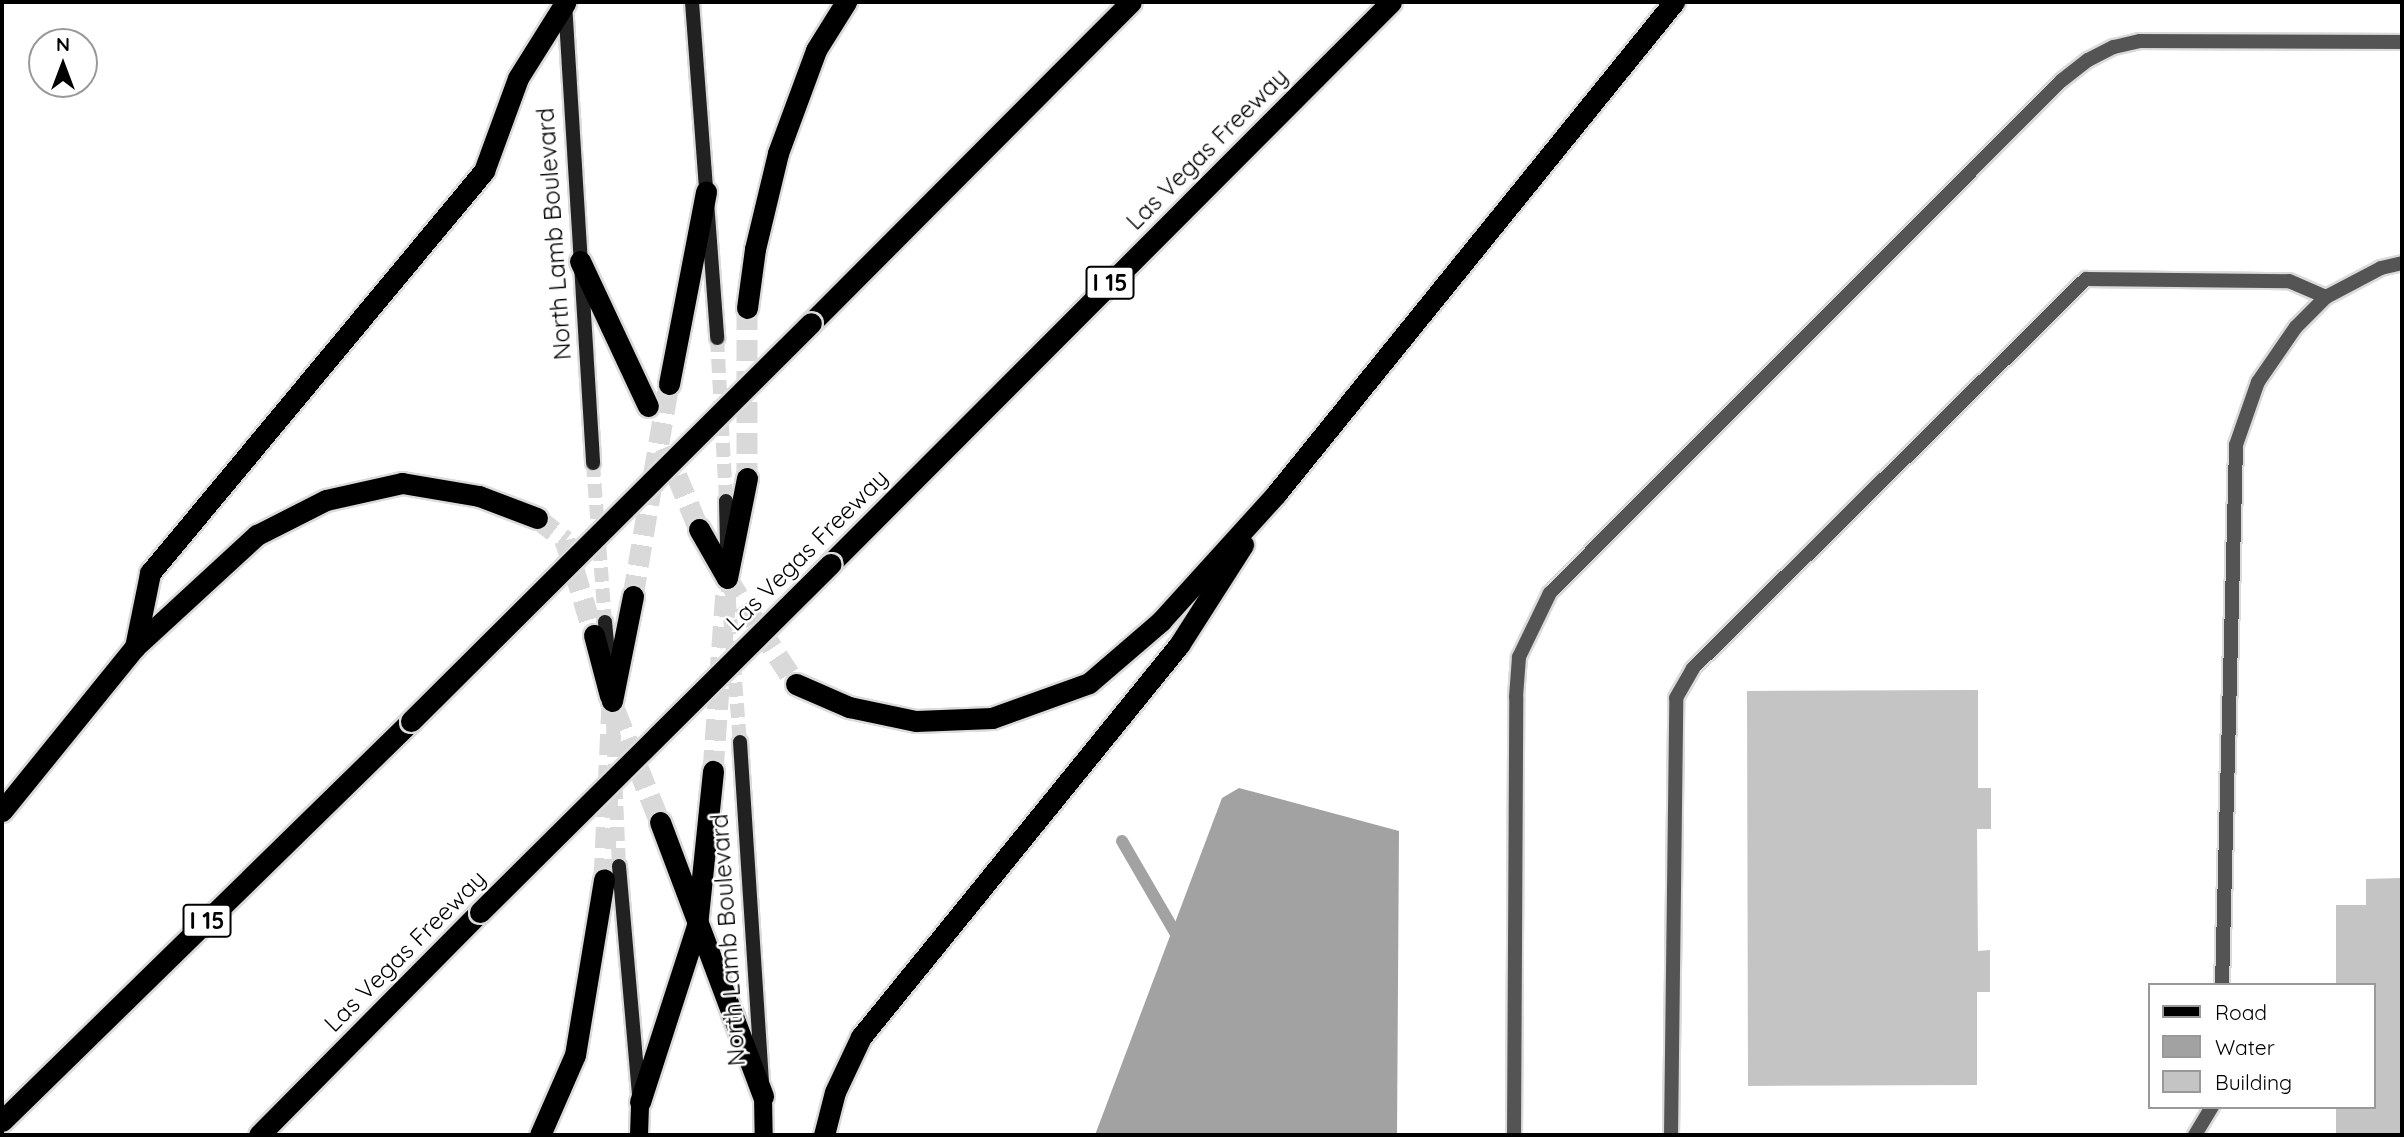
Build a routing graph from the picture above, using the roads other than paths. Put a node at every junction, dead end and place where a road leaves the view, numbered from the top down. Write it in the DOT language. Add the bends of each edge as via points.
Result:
graph roads {
  1 [pos="692,2"];
  2 [pos="846,2"];
  3 [pos="1130,2"];
  4 [pos="1391,2"];
  5 [pos="1674,2"];
  6 [pos="565,3"];
  7 [pos="2402,42"];
  8 [pos="706,191"];
  9 [pos="580,261"];
  10 [pos="2402,263"];
  11 [pos="2326,296"];
  12 [pos="747,309"];
  13 [pos="717,338"];
  14 [pos="669,384"];
  15 [pos="648,406"];
  16 [pos="593,463"];
  17 [pos="747,478"];
  18 [pos="1276,494"];
  19 [pos="726,501"];
  20 [pos="537,519"];
  21 [pos="699,529"];
  22 [pos="727,578"];
  23 [pos="633,596"];
  24 [pos="600,628"];
  25 [pos="135,647"];
  26 [pos="796,684"];
  27 [pos="740,742"];
  28 [pos="713,771"];
  29 [pos="2,811"];
  30 [pos="660,822"];
  31 [pos="611,872"];
  32 [pos="697,926"];
  33 [pos="2222,983"];
  34 [pos="763,1096"];
  35 [pos="640,1102"];
  36 [pos="2210,1109"];
  37 [pos="2,1121"];
  38 [pos="259,1135"];
  39 [pos="540,1135"];
  40 [pos="639,1135"];
  41 [pos="764,1135"];
  42 [pos="824,1135"];
  43 [pos="1514,1135"];
  44 [pos="1671,1135"];
  45 [pos="2195,1135"];
  1 -- 8 [label="main road"];
  2 -- 12 [label="highway" via="816,50 778,153 755,249"];
  3 -- 37 [label="highway, I 15, bridge" via="411,721"];
  4 -- 38 [label="highway, Las Vegas Freeway / I 15, bridge"];
  5 -- 18 [label="highway"];
  6 -- 9 [label="main road, North Lamb Boulevard"];
  6 -- 25 [label="highway" via="518,78 484,171 150,573"];
  7 -- 43 [label="lane" via="2140,41 2088,60 2061,81 1550,593 1519,657 1516,697"];
  8 -- 13 [label="main road"];
  8 -- 14 [label="highway"];
  9 -- 15 [label="highway"];
  9 -- 16 [label="main road, North Lamb Boulevard"];
  10 -- 11 [label="lane" via="2381,268"];
  11 -- 33 [label="lane" via="2274,354 2245,413 2236,445"];
  11 -- 44 [label="lane" via="2289,281 2086,279 1693,668 1676,698"];
  17 -- 22 [label="highway"];
  18 -- 26 [label="highway" via="1161,621 1089,683 992,718 916,721 849,707"];
  18 -- 42 [label="highway" via="1179,645 861,1037 835,1092"];
  19 -- 22 [label="main road"];
  20 -- 25 [label="highway" via="479,496 402,483 326,500 257,535"];
  21 -- 22 [label="highway"];
  23 -- 24 [label="highway" via="612,701"];
  25 -- 29 [label="highway"];
  27 -- 34 [label="main road, North Lamb Boulevard"];
  28 -- 32 [label="highway"];
  30 -- 32 [label="highway"];
  31 -- 35 [label="main road"];
  31 -- 39 [label="highway" via="575,1055"];
  32 -- 34 [label="highway"];
  32 -- 35 [label="highway"];
  34 -- 41 [label="main road, North Lamb Boulevard"];
  35 -- 40 [label="main road"];
  36 -- 45 [label="lane"];
}
